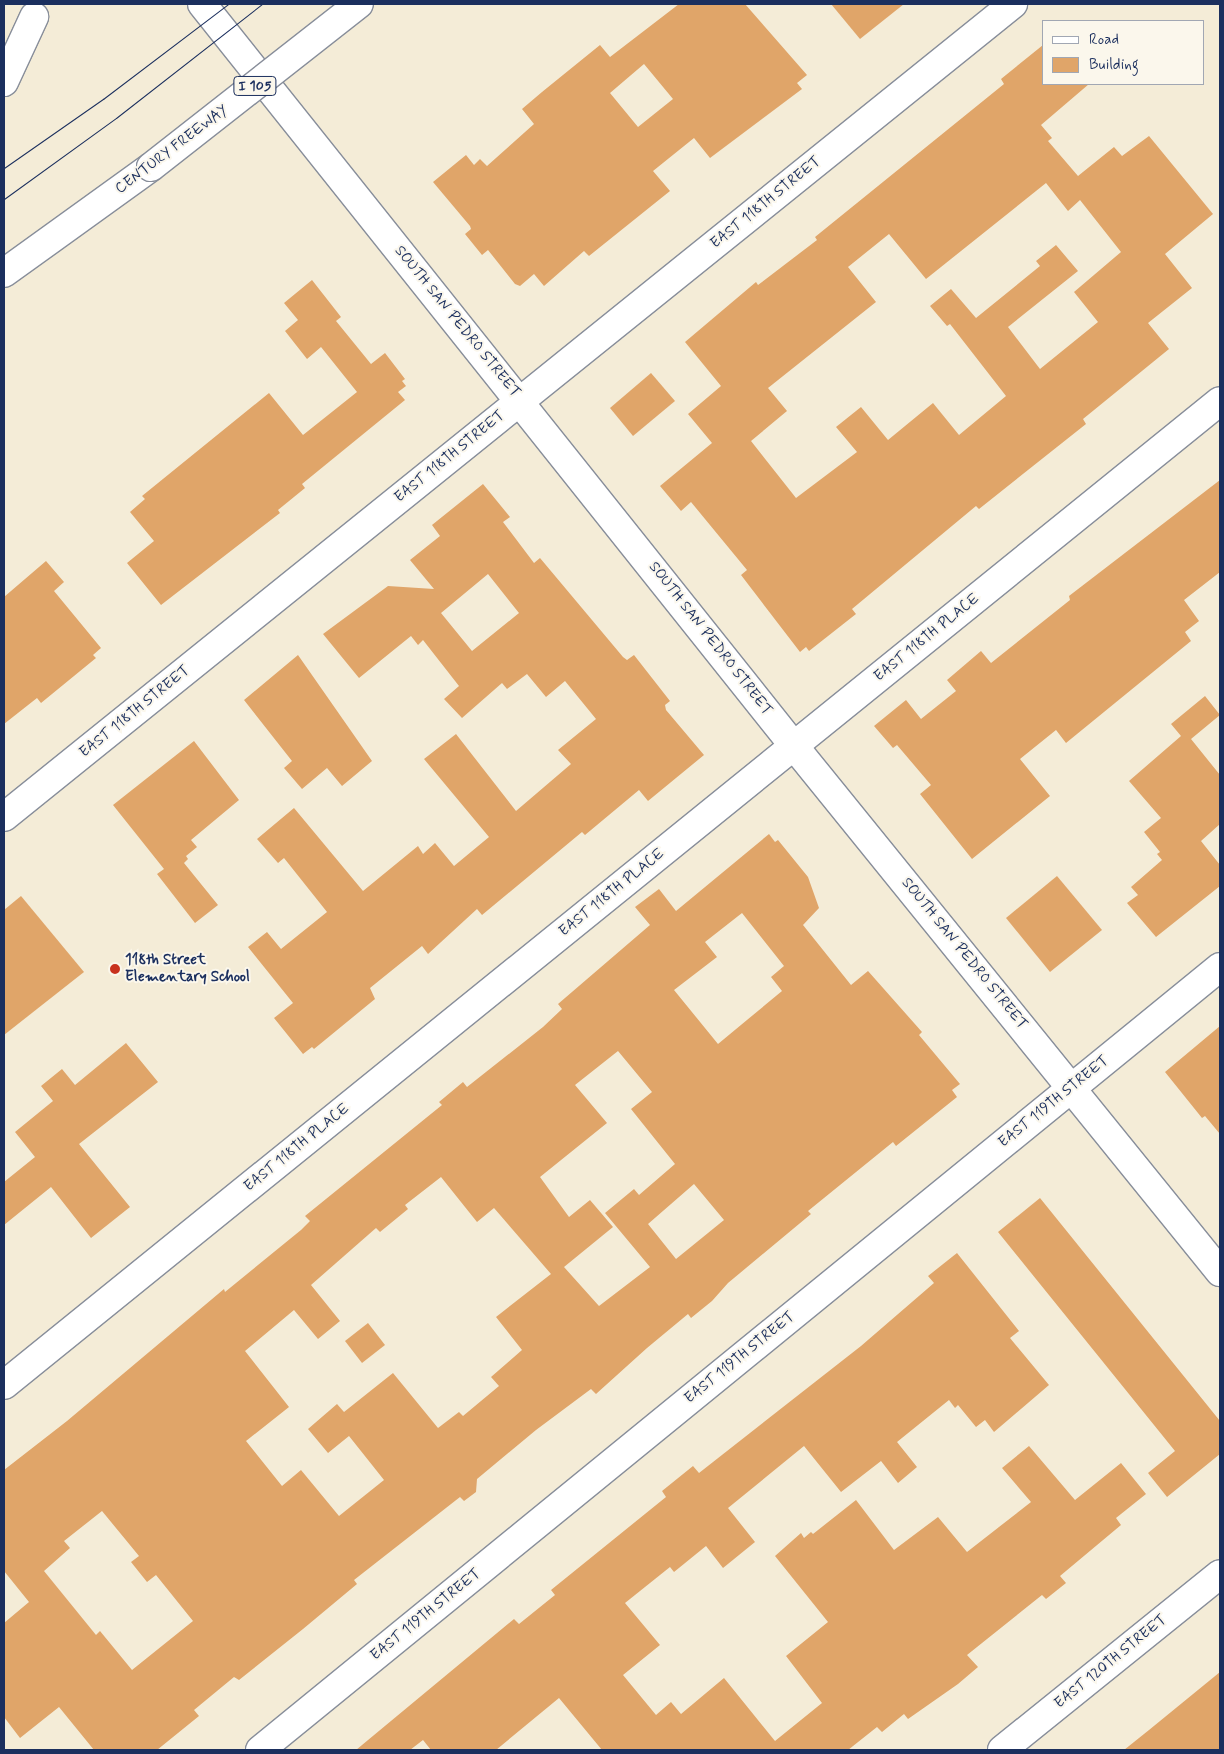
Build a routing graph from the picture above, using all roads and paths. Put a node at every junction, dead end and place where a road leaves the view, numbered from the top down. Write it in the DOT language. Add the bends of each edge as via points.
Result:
graph roads {
  1 [pos="202,4"];
  2 [pos="359,4"];
  3 [pos="1014,4"];
  4 [pos="43,10"];
  5 [pos="4,40"];
  6 [pos="4,82"];
  7 [pos="4,273"];
  8 [pos="521,401"];
  9 [pos="1220,401"];
  10 [pos="794,746"];
  11 [pos="4,817"];
  12 [pos="1220,967"];
  13 [pos="1072,1088"];
  14 [pos="1220,1272"];
  15 [pos="4,1386"];
  16 [pos="1220,1574"];
  17 [pos="260,1750"];
  18 [pos="1002,1750"];
  1 -- 8 [label="main road, SOUTH SAN PEDRO STREET"];
  2 -- 7 [label="main road, CENTURY FREEWAY / I 105, bridge" via="150,167"];
  3 -- 8 [label="main road, EAST 118TH STREET"];
  4 -- 5 [label="main road"];
  4 -- 6 [label="main road"];
  8 -- 10 [label="main road, SOUTH SAN PEDRO STREET"];
  8 -- 11 [label="main road, EAST 118TH STREET"];
  9 -- 10 [label="main road, EAST 118TH PLACE"];
  10 -- 13 [label="main road, SOUTH SAN PEDRO STREET"];
  10 -- 15 [label="main road, EAST 118TH PLACE"];
  12 -- 13 [label="main road, EAST 119TH STREET"];
  13 -- 14 [label="main road, SOUTH SAN PEDRO STREET"];
  13 -- 17 [label="main road, EAST 119TH STREET"];
  16 -- 18 [label="main road, EAST 120TH STREET"];
}
